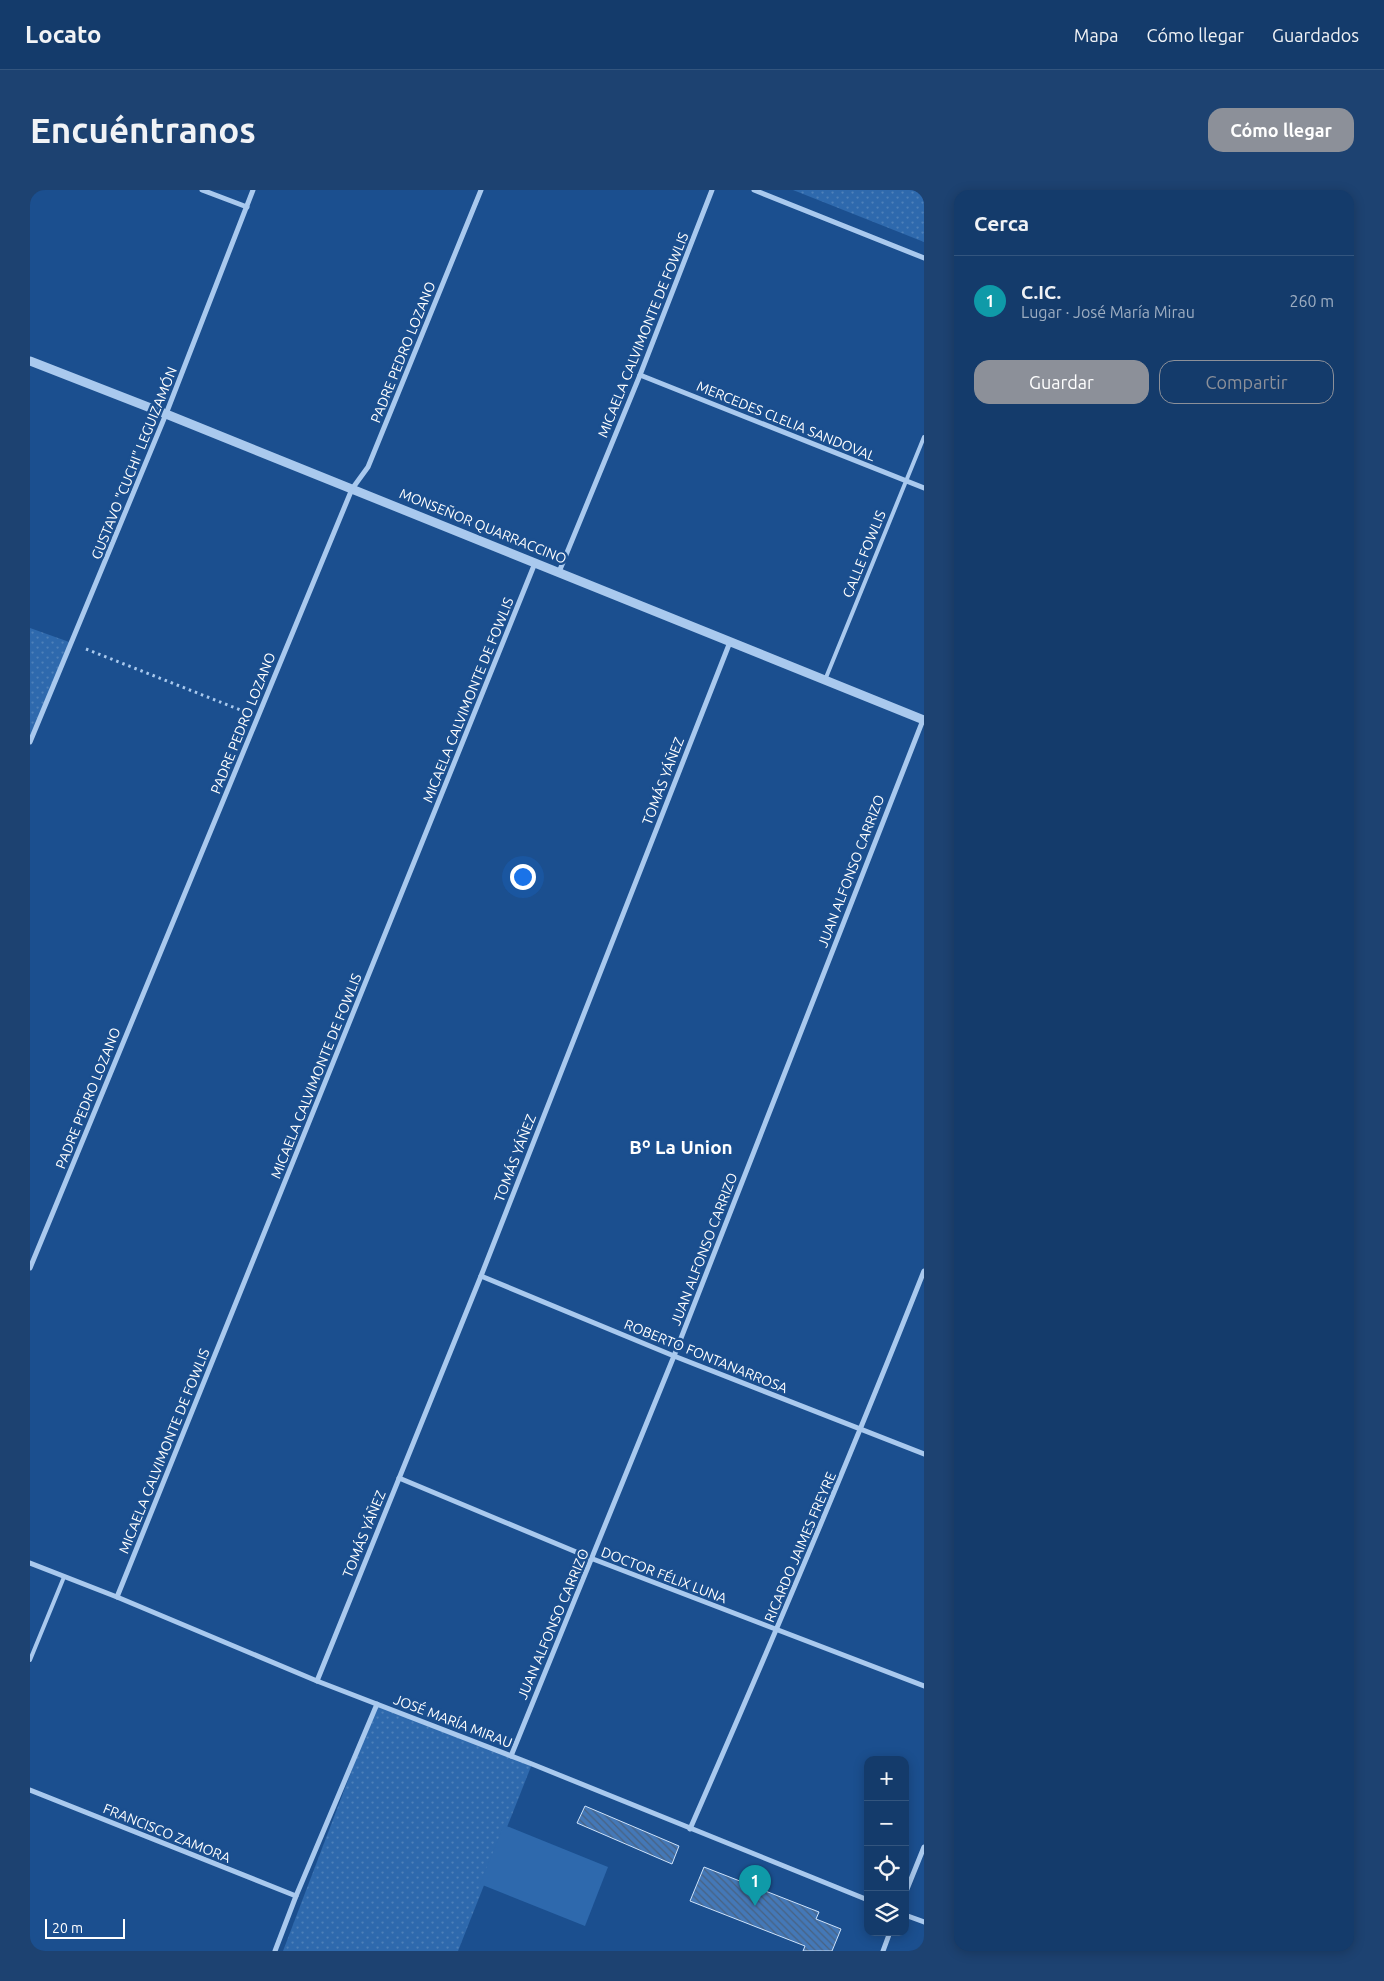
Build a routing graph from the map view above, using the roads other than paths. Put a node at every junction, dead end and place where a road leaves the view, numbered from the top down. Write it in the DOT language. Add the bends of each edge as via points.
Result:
graph roads {
  1 [pos="202,190"];
  2 [pos="253,190"];
  3 [pos="481,190"];
  4 [pos="712,190"];
  5 [pos="754,190"];
  6 [pos="247,207"];
  7 [pos="924,258"];
  8 [pos="30,361"];
  9 [pos="640,375"];
  10 [pos="166,414"];
  11 [pos="924,437"];
  12 [pos="906,480"];
  13 [pos="924,488"];
  14 [pos="352,489"];
  15 [pos="535,563"];
  16 [pos="559,572"];
  17 [pos="730,642"];
  18 [pos="825,680"];
  19 [pos="923,720"];
  20 [pos="30,742"];
  21 [pos="30,1268"];
  22 [pos="924,1271"];
  23 [pos="480,1276"];
  24 [pos="674,1356"];
  25 [pos="861,1429"];
  26 [pos="924,1454"];
  27 [pos="399,1478"];
  28 [pos="593,1559"];
  29 [pos="30,1563"];
  30 [pos="64,1577"];
  31 [pos="117,1597"];
  32 [pos="776,1630"];
  33 [pos="30,1660"];
  34 [pos="316,1681"];
  35 [pos="924,1686"];
  36 [pos="377,1704"];
  37 [pos="511,1756"];
  38 [pos="30,1790"];
  39 [pos="690,1829"];
  40 [pos="924,1847"];
  41 [pos="906,1891"];
  42 [pos="296,1896"];
  43 [pos="864,1898"];
  44 [pos="909,1916"];
  45 [pos="924,1922"];
  46 [pos="889,1936"];
  47 [pos="275,1951"];
  48 [pos="883,1951"];
  1 -- 6 [label="street"];
  2 -- 6 [label="street, GUSTAVO \"CUCHI\" LEGUIZAMÓN"];
  3 -- 14 [label="street, PADRE PEDRO LOZANO" via="368,467"];
  4 -- 9 [label="street, MICAELA CALVIMONTE DE FOWLIS"];
  5 -- 7 [label="street"];
  6 -- 10 [label="street, GUSTAVO \"CUCHI\" LEGUIZAMÓN"];
  8 -- 10 [label="street, MONSEÑOR QUARRACCINO"];
  9 -- 12 [label="street, MERCEDES CLELIA SANDOVAL"];
  9 -- 16 [label="street, MICAELA CALVIMONTE DE FOWLIS"];
  10 -- 14 [label="street, MONSEÑOR QUARRACCINO"];
  10 -- 20 [label="street, GUSTAVO \"CUCHI\" LEGUIZAMÓN"];
  11 -- 12 [label="lane, CALLE FOWLIS"];
  12 -- 13 [label="street, MERCEDES CLELIA SANDOVAL"];
  12 -- 18 [label="lane, CALLE FOWLIS"];
  14 -- 15 [label="street, MONSEÑOR QUARRACCINO"];
  14 -- 21 [label="street, PADRE PEDRO LOZANO"];
  15 -- 16 [label="street, MONSEÑOR QUARRACCINO"];
  15 -- 31 [label="street, MICAELA CALVIMONTE DE FOWLIS"];
  16 -- 17 [label="street, MONSEÑOR QUARRACCINO"];
  17 -- 18 [label="street, MONSEÑOR QUARRACCINO"];
  17 -- 23 [label="street, TOMÁS YÁÑEZ"];
  18 -- 19 [label="street, MONSEÑOR QUARRACCINO"];
  19 -- 24 [label="street, JUAN ALFONSO CARRIZO"];
  22 -- 25 [label="street, RICARDO JAIMES FREYRE"];
  23 -- 24 [label="street, ROBERTO FONTANARROSA"];
  23 -- 27 [label="street, TOMÁS YÁÑEZ"];
  24 -- 25 [label="street, ROBERTO FONTANARROSA"];
  24 -- 28 [label="street, JUAN ALFONSO CARRIZO"];
  25 -- 26 [label="street, ROBERTO FONTANARROSA"];
  25 -- 32 [label="street, RICARDO JAIMES FREYRE"];
  27 -- 28 [label="street, DOCTOR FÉLIX LUNA"];
  27 -- 34 [label="street, TOMÁS YÁÑEZ"];
  28 -- 32 [label="street, DOCTOR FÉLIX LUNA"];
  28 -- 37 [label="street, JUAN ALFONSO CARRIZO"];
  29 -- 30 [label="street, JOSÉ MARÍA MIRAU"];
  30 -- 31 [label="street, JOSÉ MARÍA MIRAU"];
  30 -- 33 [label="lane"];
  31 -- 34 [label="street, JOSÉ MARÍA MIRAU"];
  32 -- 35 [label="street, DOCTOR FÉLIX LUNA"];
  32 -- 39 [label="street, RICARDO JAIMES FREYRE"];
  34 -- 36 [label="street, JOSÉ MARÍA MIRAU"];
  36 -- 37 [label="street, JOSÉ MARÍA MIRAU"];
  36 -- 42 [label="street"];
  37 -- 39 [label="street, JOSÉ MARÍA MIRAU"];
  38 -- 42 [label="street, FRANCISCO ZAMORA"];
  39 -- 43 [label="street, JOSÉ MARÍA MIRAU"];
  40 -- 41 [label="street"];
  42 -- 47 [label="street"];
  44 -- 45 [label="street"];
  46 -- 48 [label="street"];
}
